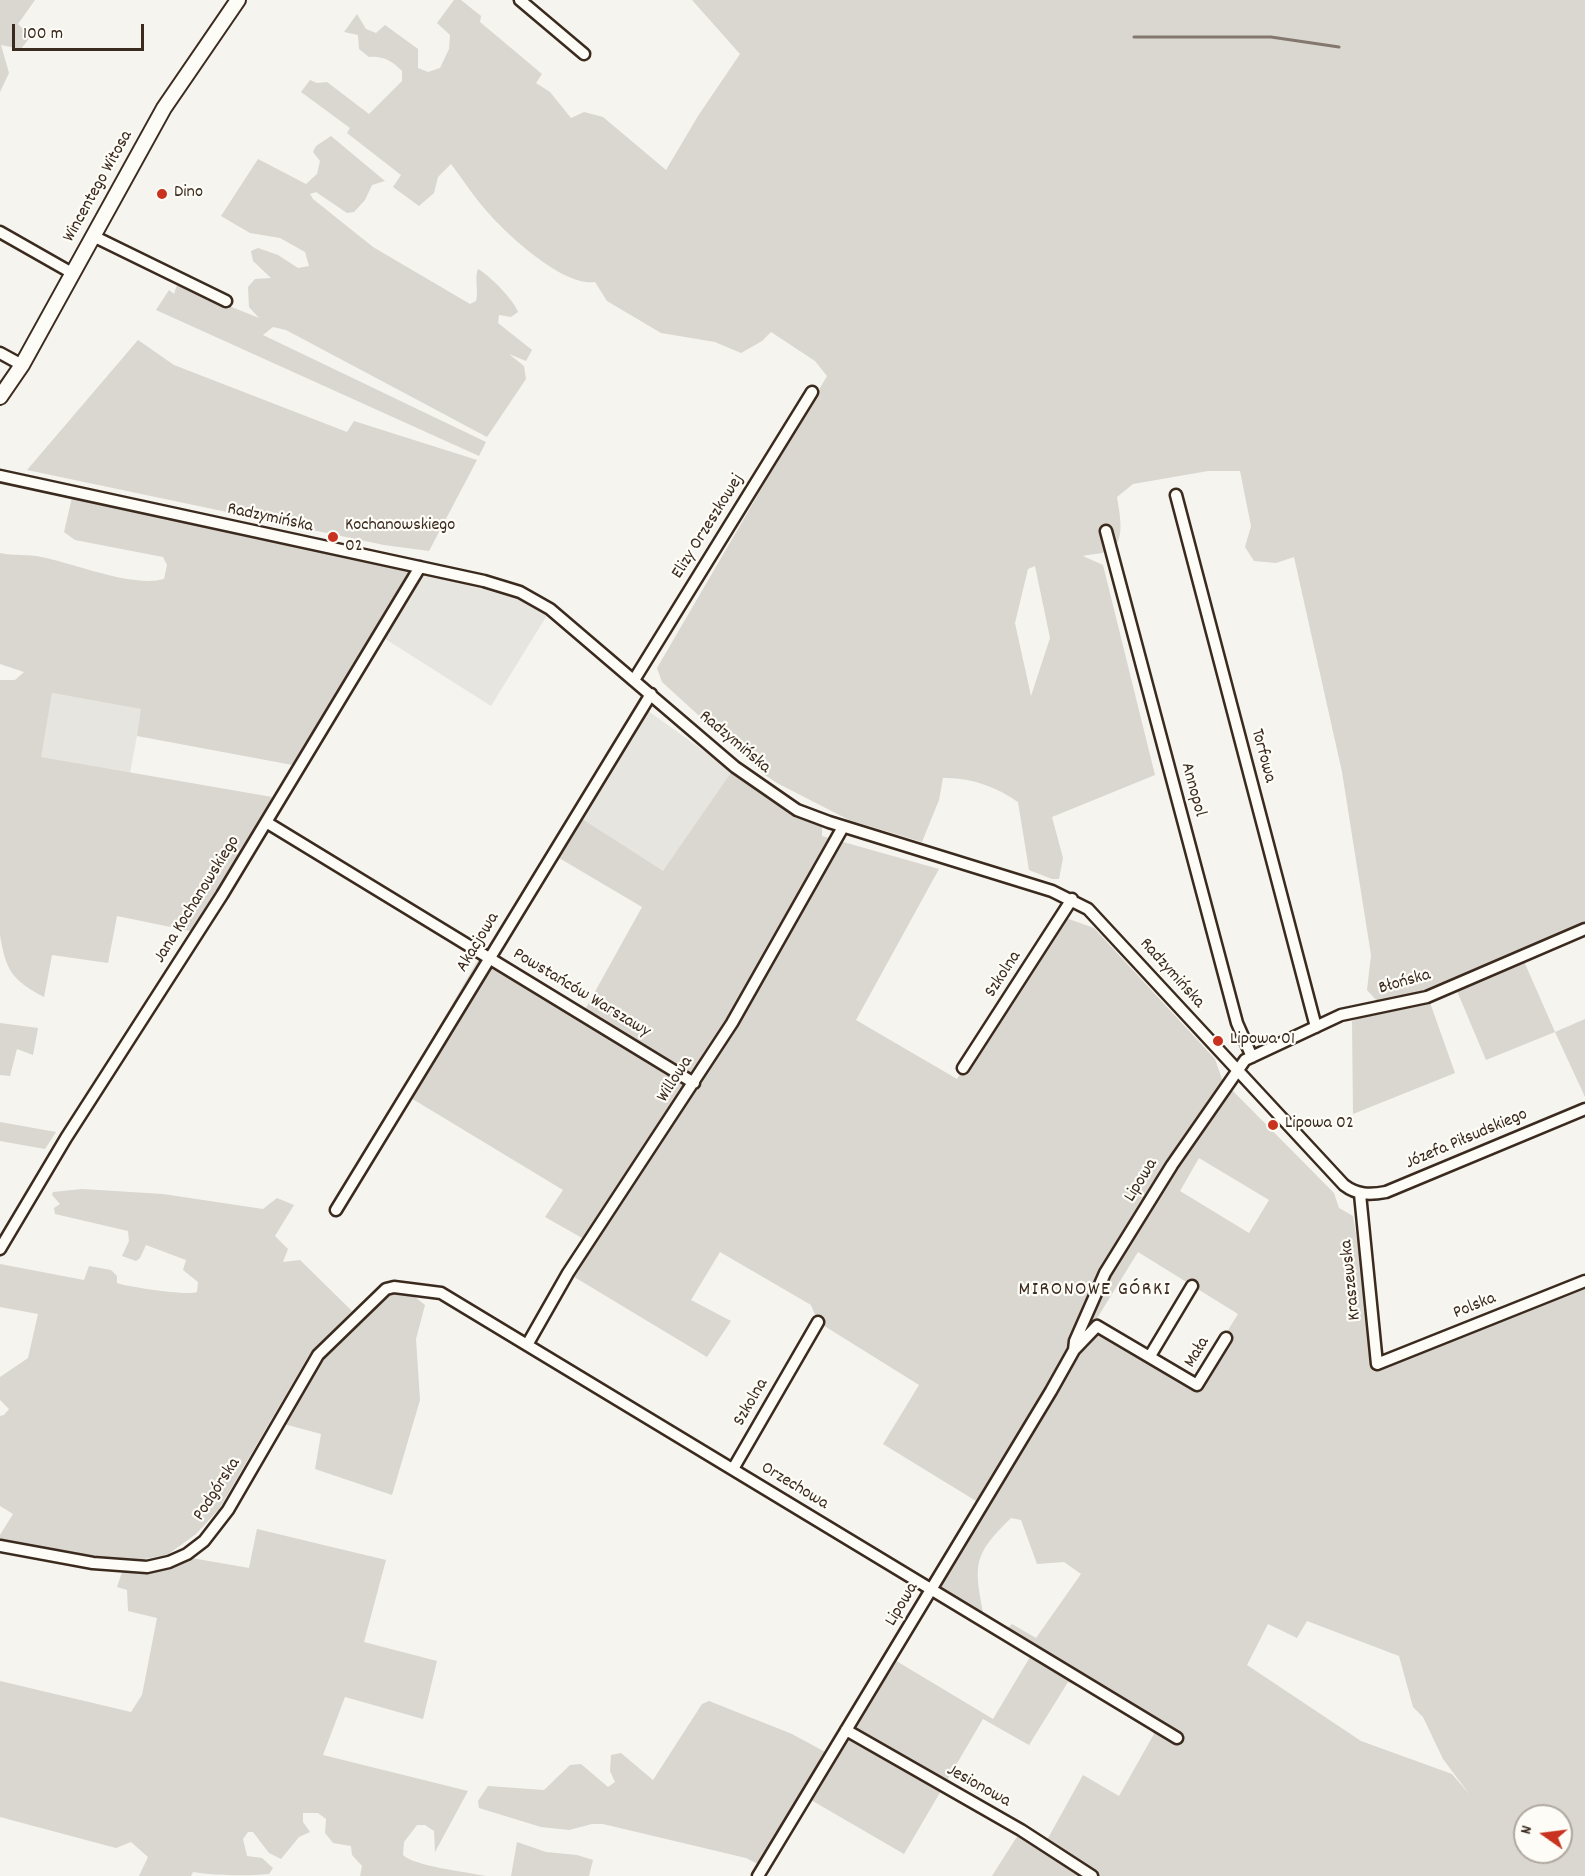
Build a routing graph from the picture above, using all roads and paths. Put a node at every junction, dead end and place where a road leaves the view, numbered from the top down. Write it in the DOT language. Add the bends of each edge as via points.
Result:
graph roads {
  1 [pos="238,0"];
  2 [pos="520,0"];
  3 [pos="584,54"];
  4 [pos="0,232"];
  5 [pos="93,236"];
  6 [pos="72,273"];
  7 [pos="226,301"];
  8 [pos="0,353"];
  9 [pos="21,365"];
  10 [pos="812,392"];
  11 [pos="0,398"];
  12 [pos="0,476"];
  13 [pos="1176,495"];
  14 [pos="1106,531"];
  15 [pos="420,567"];
  16 [pos="634,680"];
  17 [pos="651,694"];
  18 [pos="266,822"];
  19 [pos="843,827"];
  20 [pos="1072,899"];
  21 [pos="1585,929"];
  22 [pos="489,957"];
  23 [pos="1316,1027"];
  24 [pos="1252,1057"];
  25 [pos="963,1068"];
  26 [pos="1237,1069"];
  27 [pos="694,1083"];
  28 [pos="1585,1108"];
  29 [pos="1360,1194"];
  30 [pos="336,1210"];
  31 [pos="0,1249"];
  32 [pos="1585,1281"];
  33 [pos="1192,1286"];
  34 [pos="386,1289"];
  35 [pos="818,1322"];
  36 [pos="1226,1338"];
  37 [pos="528,1345"];
  38 [pos="1074,1350"];
  39 [pos="1150,1356"];
  40 [pos="1377,1364"];
  41 [pos="733,1469"];
  42 [pos="0,1546"];
  43 [pos="931,1590"];
  44 [pos="846,1730"];
  45 [pos="1177,1738"];
  46 [pos="758,1876"];
  47 [pos="1092,1876"];
  1 -- 5 [label="main road, Wincentego Witosa" via="164,108"];
  2 -- 3 [label="street"];
  4 -- 6 [label="street"];
  5 -- 6 [label="main road, Wincentego Witosa"];
  5 -- 7 [label="street"];
  6 -- 9 [label="main road, Wincentego Witosa"];
  8 -- 9 [label="street"];
  9 -- 11 [label="main road, Wincentego Witosa"];
  10 -- 16 [label="street, Elizy Orzeszkowej"];
  12 -- 15 [label="street, Radzymińska"];
  13 -- 23 [label="street, Torfowa"];
  14 -- 24 [label="street, Annopol" via="1236,1023"];
  15 -- 16 [label="street, Radzymińska" via="504,586 532,598"];
  15 -- 18 [label="street, Jana Kochanowskiego"];
  16 -- 17 [label="street, Radzymińska"];
  17 -- 19 [label="street, Radzymińska" via="771,794 803,812"];
  17 -- 22 [label="street, Akacjowa"];
  18 -- 22 [label="street, Powstańców Warszawy"];
  18 -- 31 [label="street, Jana Kochanowskiego"];
  19 -- 20 [label="street, Radzymińska"];
  19 -- 27 [label="street, Willowa"];
  20 -- 25 [label="street, Szkolna"];
  20 -- 26 [label="street, Radzymińska" via="1101,921"];
  21 -- 23 [label="street, Błońska" via="1427,997 1341,1015"];
  22 -- 27 [label="street, Powstańców Warszawy"];
  22 -- 30 [label="street, Akacjowa"];
  23 -- 24 [label="street, Błońska"];
  24 -- 26 [label="street, Błońska"];
  26 -- 29 [label="street, Radzymińska" via="1344,1185"];
  26 -- 38 [label="street, Lipowa" via="1105,1273"];
  27 -- 37 [label="street, Willowa" via="573,1265"];
  28 -- 29 [label="street, Józefa Piłsudskiego" via="1386,1192"];
  29 -- 40 [label="street, Kraszewska"];
  32 -- 40 [label="street, Polska"];
  33 -- 39 [label="street"];
  34 -- 37 [label="street, Orzechowa" via="450,1297"];
  34 -- 42 [label="street, Podgórska" via="318,1354 228,1510 204,1541 187,1554 147,1567 93,1563"];
  35 -- 41 [label="street, Szkolna"];
  36 -- 39 [label="street, Mała" via="1197,1385"];
  37 -- 41 [label="street, Orzechowa"];
  38 -- 39 [label="street, Lipowa" via="1097,1326"];
  38 -- 43 [label="street, Lipowa"];
  41 -- 43 [label="street, Orzechowa"];
  43 -- 44 [label="street, Lipowa"];
  43 -- 45 [label="street, Orzechowa"];
  44 -- 46 [label="street, Lipowa"];
  44 -- 47 [label="street, Jesionowa" via="1021,1830"];
}
